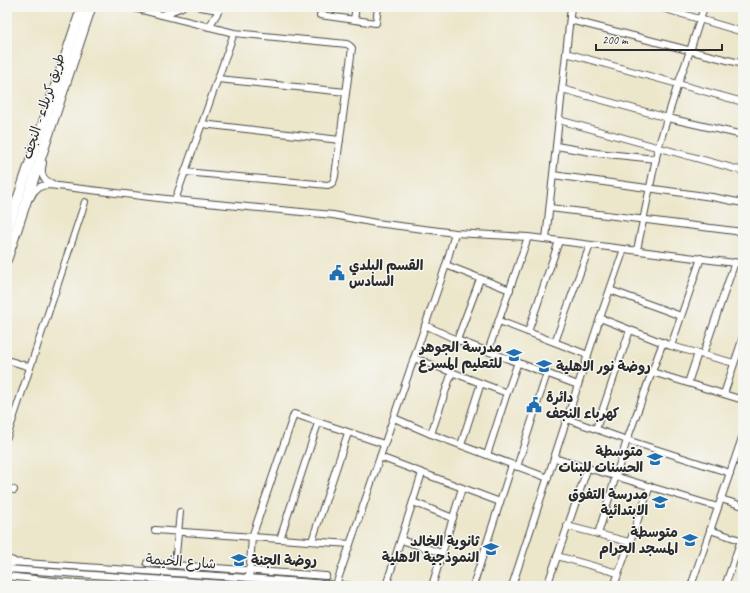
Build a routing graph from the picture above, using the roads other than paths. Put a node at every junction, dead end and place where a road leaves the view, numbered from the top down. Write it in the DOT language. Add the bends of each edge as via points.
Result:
graph roads {
  1 [pos="82,7"];
  2 [pos="91,7"];
  3 [pos="130,7"];
  4 [pos="182,7"];
  5 [pos="200,7"];
  6 [pos="356,7"];
  7 [pos="378,7"];
  8 [pos="571,7"];
  9 [pos="659,7"];
  10 [pos="704,7"];
  11 [pos="220,9"];
  12 [pos="162,15"];
  13 [pos="320,15"];
  14 [pos="354,19"];
  15 [pos="700,19"];
  16 [pos="570,20"];
  17 [pos="209,27"];
  18 [pos="743,32"];
  19 [pos="234,33"];
  20 [pos="690,51"];
  21 [pos="566,54"];
  22 [pos="743,64"];
  23 [pos="218,79"];
  24 [pos="678,84"];
  25 [pos="562,89"];
  26 [pos="346,92"];
  27 [pos="743,102"];
  28 [pos="57,111"];
  29 [pos="668,118"];
  30 [pos="559,120"];
  31 [pos="202,124"];
  32 [pos="743,135"];
  33 [pos="340,140"];
  34 [pos="556,146"];
  35 [pos="658,148"];
  36 [pos="656,159"];
  37 [pos="743,171"];
  38 [pos="185,172"];
  39 [pos="553,174"];
  40 [pos="60,186"];
  41 [pos="650,188"];
  42 [pos="175,200"];
  43 [pos="85,202"];
  44 [pos="743,203"];
  45 [pos="550,208"];
  46 [pos="644,219"];
  47 [pos="7,230"];
  48 [pos="743,232"];
  49 [pos="455,233"];
  50 [pos="528,237"];
  51 [pos="546,240"];
  52 [pos="559,241"];
  53 [pos="590,245"];
  54 [pos="624,249"];
  55 [pos="637,250"];
  56 [pos="8,256"];
  57 [pos="701,258"];
  58 [pos="740,262"];
  59 [pos="446,265"];
  60 [pos="480,279"];
  61 [pos="510,290"];
  62 [pos="610,290"];
  63 [pos="681,316"];
  64 [pos="600,318"];
  65 [pos="499,321"];
  66 [pos="425,325"];
  67 [pos="630,330"];
  68 [pos="528,332"];
  69 [pos="743,337"];
  70 [pos="457,340"];
  71 [pos="555,342"];
  72 [pos="663,342"];
  73 [pos="671,346"];
  74 [pos="488,351"];
  75 [pos="701,354"];
  76 [pos="588,355"];
  77 [pos="414,358"];
  78 [pos="7,360"];
  79 [pos="518,362"];
  80 [pos="734,363"];
  81 [pos="30,367"];
  82 [pos="452,372"];
  83 [pos="652,372"];
  84 [pos="547,373"];
  85 [pos="481,383"];
  86 [pos="688,383"];
  87 [pos="578,385"];
  88 [pos="507,393"];
  89 [pos="724,394"];
  90 [pos="743,400"];
  91 [pos="394,418"];
  92 [pos="567,419"];
  93 [pos="318,423"];
  94 [pos="596,429"];
  95 [pos="348,433"];
  96 [pos="431,434"];
  97 [pos="7,437"];
  98 [pos="742,438"];
  99 [pos="627,440"];
  100 [pos="384,444"];
  101 [pos="461,445"];
  102 [pos="487,455"];
  103 [pos="380,457"];
  104 [pos="554,458"];
  105 [pos="515,466"];
  106 [pos="588,467"];
  107 [pos="422,473"];
  108 [pos="730,473"];
  109 [pos="616,476"];
  110 [pos="548,478"];
  111 [pos="650,486"];
  112 [pos="7,488"];
  113 [pos="462,488"];
  114 [pos="14,490"];
  115 [pos="721,500"];
  116 [pos="413,502"];
  117 [pos="500,502"];
  118 [pos="743,506"];
  119 [pos="718,507"];
  120 [pos="180,512"];
  121 [pos="453,518"];
  122 [pos="567,526"];
  123 [pos="155,530"];
  124 [pos="710,530"];
  125 [pos="178,531"];
  126 [pos="598,534"];
  127 [pos="252,537"];
  128 [pos="280,539"];
  129 [pos="401,540"];
  130 [pos="312,541"];
  131 [pos="742,541"];
  132 [pos="629,542"];
  133 [pos="350,544"];
  134 [pos="442,553"];
  135 [pos="557,556"];
  136 [pos="8,563"];
  137 [pos="147,563"];
  138 [pos="175,565"];
  139 [pos="135,570"];
  140 [pos="249,570"];
  141 [pos="160,572"];
  142 [pos="618,573"];
  143 [pos="7,576"];
  144 [pos="326,576"];
  145 [pos="119,577"];
  146 [pos="134,578"];
  147 [pos="249,578"];
  148 [pos="159,580"];
  149 [pos="61,584"];
  150 [pos="97,585"];
  151 [pos="336,585"];
  152 [pos="118,586"];
  153 [pos="125,586"];
  154 [pos="254,586"];
  155 [pos="353,586"];
  156 [pos="386,586"];
  157 [pos="432,586"];
  158 [pos="473,586"];
  159 [pos="512,586"];
  160 [pos="547,586"];
  161 [pos="614,586"];
  162 [pos="690,586"];
  163 [pos="725,586"];
  1 -- 47 [label="highway"];
  2 -- 28 [label="highway, طريق کربلاء - النجف"];
  3 -- 12 [label="street"];
  4 -- 12 [label="street"];
  5 -- 11 [label="street"];
  6 -- 14 [label="street"];
  7 -- 14 [label="street" via="376,23"];
  8 -- 16 [label="street"];
  9 -- 15 [label="street"];
  10 -- 15 [label="street"];
  11 -- 17 [label="street"];
  12 -- 17 [label="street"];
  13 -- 14 [label="street"];
  15 -- 18 [label="street"];
  15 -- 20 [label="street"];
  16 -- 20 [label="street"];
  16 -- 21 [label="street"];
  17 -- 19 [label="street"];
  19 -- 23 [label="street"];
  19 -- 26 [label="street" via="350,46 352,48"];
  20 -- 22 [label="street"];
  20 -- 24 [label="street"];
  21 -- 24 [label="street"];
  21 -- 25 [label="street"];
  23 -- 26 [label="street"];
  23 -- 31 [label="street"];
  24 -- 27 [label="street"];
  24 -- 29 [label="street"];
  25 -- 29 [label="street"];
  25 -- 30 [label="street"];
  26 -- 33 [label="street"];
  28 -- 40 [label="street" via="41,172 47,181"];
  28 -- 56 [label="highway, طريق کربلاء - النجف"];
  29 -- 32 [label="street"];
  29 -- 35 [label="street"];
  30 -- 34 [label="street"];
  30 -- 35 [label="street"];
  31 -- 33 [label="street"];
  31 -- 38 [label="street"];
  33 -- 38 [label="street" via="334,181 328,185"];
  34 -- 36 [label="street"];
  34 -- 39 [label="street"];
  35 -- 36 [label="street"];
  35 -- 37 [label="street"];
  36 -- 41 [label="street"];
  38 -- 42 [label="street"];
  39 -- 41 [label="street"];
  39 -- 45 [label="street"];
  40 -- 42 [label="street"];
  40 -- 56 [label="street" via="44,185 32,194"];
  41 -- 44 [label="street"];
  41 -- 46 [label="street"];
  42 -- 49 [label="street" via="333,215"];
  43 -- 81 [label="street"];
  45 -- 46 [label="street"];
  45 -- 51 [label="street"];
  46 -- 48 [label="street"];
  46 -- 55 [label="street"];
  49 -- 50 [label="street"];
  49 -- 59 [label="street"];
  50 -- 51 [label="street"];
  50 -- 61 [label="street"];
  51 -- 52 [label="street"];
  52 -- 53 [label="street"];
  52 -- 68 [label="street"];
  53 -- 54 [label="street"];
  53 -- 71 [label="street"];
  54 -- 55 [label="street"];
  54 -- 62 [label="street"];
  55 -- 57 [label="street"];
  57 -- 58 [label="street"];
  57 -- 63 [label="street"];
  58 -- 75 [label="street"];
  59 -- 60 [label="street"];
  59 -- 66 [label="street"];
  60 -- 61 [label="street"];
  60 -- 70 [label="street"];
  61 -- 65 [label="street"];
  62 -- 63 [label="street"];
  62 -- 64 [label="street"];
  63 -- 73 [label="street"];
  64 -- 67 [label="street"];
  64 -- 76 [label="street"];
  65 -- 68 [label="street"];
  65 -- 74 [label="street"];
  66 -- 70 [label="street"];
  66 -- 77 [label="street"];
  67 -- 72 [label="street"];
  67 -- 94 [label="street"];
  68 -- 71 [label="street"];
  69 -- 80 [label="street"];
  70 -- 74 [label="street"];
  71 -- 76 [label="street"];
  72 -- 73 [label="street"];
  72 -- 83 [label="street"];
  73 -- 75 [label="street"];
  74 -- 79 [label="street"];
  75 -- 80 [label="street"];
  75 -- 86 [label="street"];
  76 -- 87 [label="street"];
  77 -- 82 [label="street"];
  77 -- 91 [label="street"];
  78 -- 81 [label="street"];
  79 -- 84 [label="street"];
  79 -- 88 [label="street"];
  80 -- 89 [label="street"];
  81 -- 97 [label="street"];
  82 -- 85 [label="street"];
  82 -- 96 [label="street"];
  83 -- 86 [label="street"];
  83 -- 99 [label="street"];
  84 -- 87 [label="street"];
  84 -- 105 [label="street"];
  85 -- 88 [label="street"];
  85 -- 101 [label="street"];
  86 -- 89 [label="street"];
  87 -- 92 [label="street"];
  88 -- 102 [label="street"];
  89 -- 90 [label="street"];
  91 -- 96 [label="street"];
  91 -- 100 [label="street"];
  92 -- 94 [label="street"];
  92 -- 104 [label="street"];
  93 -- 95 [label="street"];
  93 -- 127 [label="street" via="294,414"];
  93 -- 128 [label="street"];
  94 -- 99 [label="street"];
  95 -- 100 [label="street"];
  95 -- 130 [label="street"];
  96 -- 101 [label="street"];
  98 -- 108 [label="street"];
  99 -- 108 [label="street"];
  99 -- 109 [label="street"];
  100 -- 103 [label="street"];
  101 -- 102 [label="street"];
  102 -- 105 [label="street"];
  103 -- 107 [label="street"];
  103 -- 133 [label="street"];
  104 -- 106 [label="street"];
  104 -- 110 [label="street"];
  105 -- 110 [label="street"];
  105 -- 117 [label="street"];
  106 -- 109 [label="street"];
  106 -- 122 [label="street"];
  107 -- 113 [label="street"];
  107 -- 116 [label="street"];
  108 -- 115 [label="street"];
  109 -- 111 [label="street"];
  109 -- 126 [label="street"];
  110 -- 159 [label="street"];
  111 -- 119 [label="street"];
  111 -- 132 [label="street"];
  112 -- 114 [label="street"];
  113 -- 117 [label="street"];
  113 -- 121 [label="street"];
  115 -- 118 [label="street"];
  115 -- 119 [label="street"];
  116 -- 121 [label="street"];
  116 -- 129 [label="street"];
  117 -- 158 [label="street"];
  119 -- 124 [label="street"];
  120 -- 125 [label="street"];
  121 -- 134 [label="street"];
  122 -- 126 [label="street"];
  122 -- 135 [label="street"];
  123 -- 125 [label="street"];
  124 -- 131 [label="street"];
  124 -- 162 [label="street"];
  125 -- 127 [label="street"];
  125 -- 138 [label="street"];
  126 -- 132 [label="street"];
  127 -- 128 [label="street"];
  127 -- 140 [label="street"];
  128 -- 130 [label="street"];
  129 -- 134 [label="street"];
  129 -- 156 [label="street"];
  130 -- 133 [label="street"];
  131 -- 163 [label="street"];
  132 -- 142 [label="street"];
  133 -- 151 [label="street"];
  134 -- 157 [label="street"];
  135 -- 142 [label="street"];
  135 -- 160 [label="street"];
  136 -- 139 [label="street, شارع الخيمة"];
  136 -- 145 [label="street, شارع الخيمة"];
  137 -- 138 [label="street"];
  138 -- 140 [label="street"];
  139 -- 141 [label="street, شارع الخيمة"];
  139 -- 146 [label="street"];
  140 -- 144 [label="street"];
  140 -- 147 [label="street"];
  141 -- 147 [label="street, شارع الخيمة"];
  141 -- 148 [label="street"];
  142 -- 161 [label="street"];
  143 -- 149 [label="street"];
  145 -- 146 [label="street, شارع الخيمة"];
  145 -- 152 [label="street"];
  146 -- 148 [label="street, شارع الخيمة"];
  147 -- 151 [label="street, شارع الخيمة"];
  148 -- 154 [label="street, شارع الخيمة"];
  149 -- 150 [label="street"];
  150 -- 152 [label="street"];
  151 -- 155 [label="street, شارع الخيمة"];
  152 -- 153 [label="street"];
}
